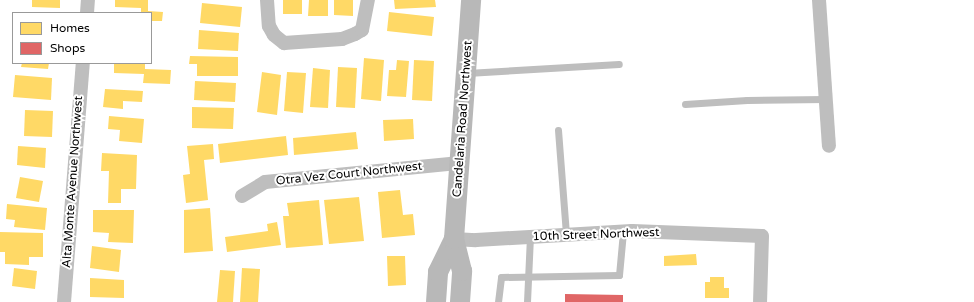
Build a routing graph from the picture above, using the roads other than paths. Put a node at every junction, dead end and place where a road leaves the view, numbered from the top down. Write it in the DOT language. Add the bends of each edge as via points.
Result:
graph roads {
  1 [pos="88,0"];
  2 [pos="267,0"];
  3 [pos="368,0"];
  4 [pos="471,0"];
  5 [pos="819,0"];
  6 [pos="87,12"];
  7 [pos="83,64"];
  8 [pos="619,64"];
  9 [pos="466,74"];
  10 [pos="826,99"];
  11 [pos="684,104"];
  12 [pos="558,130"];
  13 [pos="829,146"];
  14 [pos="460,163"];
  15 [pos="242,196"];
  16 [pos="623,232"];
  17 [pos="566,235"];
  18 [pos="530,237"];
  19 [pos="454,239"];
  20 [pos="530,277"];
  21 [pos="64,302"];
  22 [pos="436,302"];
  23 [pos="460,302"];
  24 [pos="498,302"];
  25 [pos="527,302"];
  26 [pos="760,302"];
  1 -- 6 [label="street"];
  2 -- 3 [label="street" via="269,26 274,35 284,43 342,39 355,34 362,30"];
  4 -- 9 [label="main road, Candelaria Road Northwest"];
  5 -- 10 [label="street"];
  7 -- 21 [label="street, Alta Monte Avenue Northwest"];
  8 -- 9 [label="lane"];
  9 -- 14 [label="main road, Candelaria Road Northwest"];
  10 -- 11 [label="lane"];
  10 -- 13 [label="street"];
  12 -- 17 [label="lane"];
  14 -- 15 [label="street, Otra Vez Court Northwest" via="265,182"];
  14 -- 19 [label="main road, Candelaria Road Northwest"];
  16 -- 17 [label="street, 10th Street Northwest"];
  16 -- 20 [label="lane" via="619,275"];
  16 -- 26 [label="street, 10th Street Northwest" via="762,236"];
  17 -- 18 [label="street, 10th Street Northwest"];
  18 -- 19 [label="street, 10th Street Northwest"];
  18 -- 20 [label="lane"];
  19 -- 22 [label="main road, Candelaria Road Northwest" via="438,272"];
  19 -- 23 [label="main road, Candelaria Road Northwest" via="462,270"];
  20 -- 24 [label="lane" via="501,277"];
  20 -- 25 [label="lane"];
}
